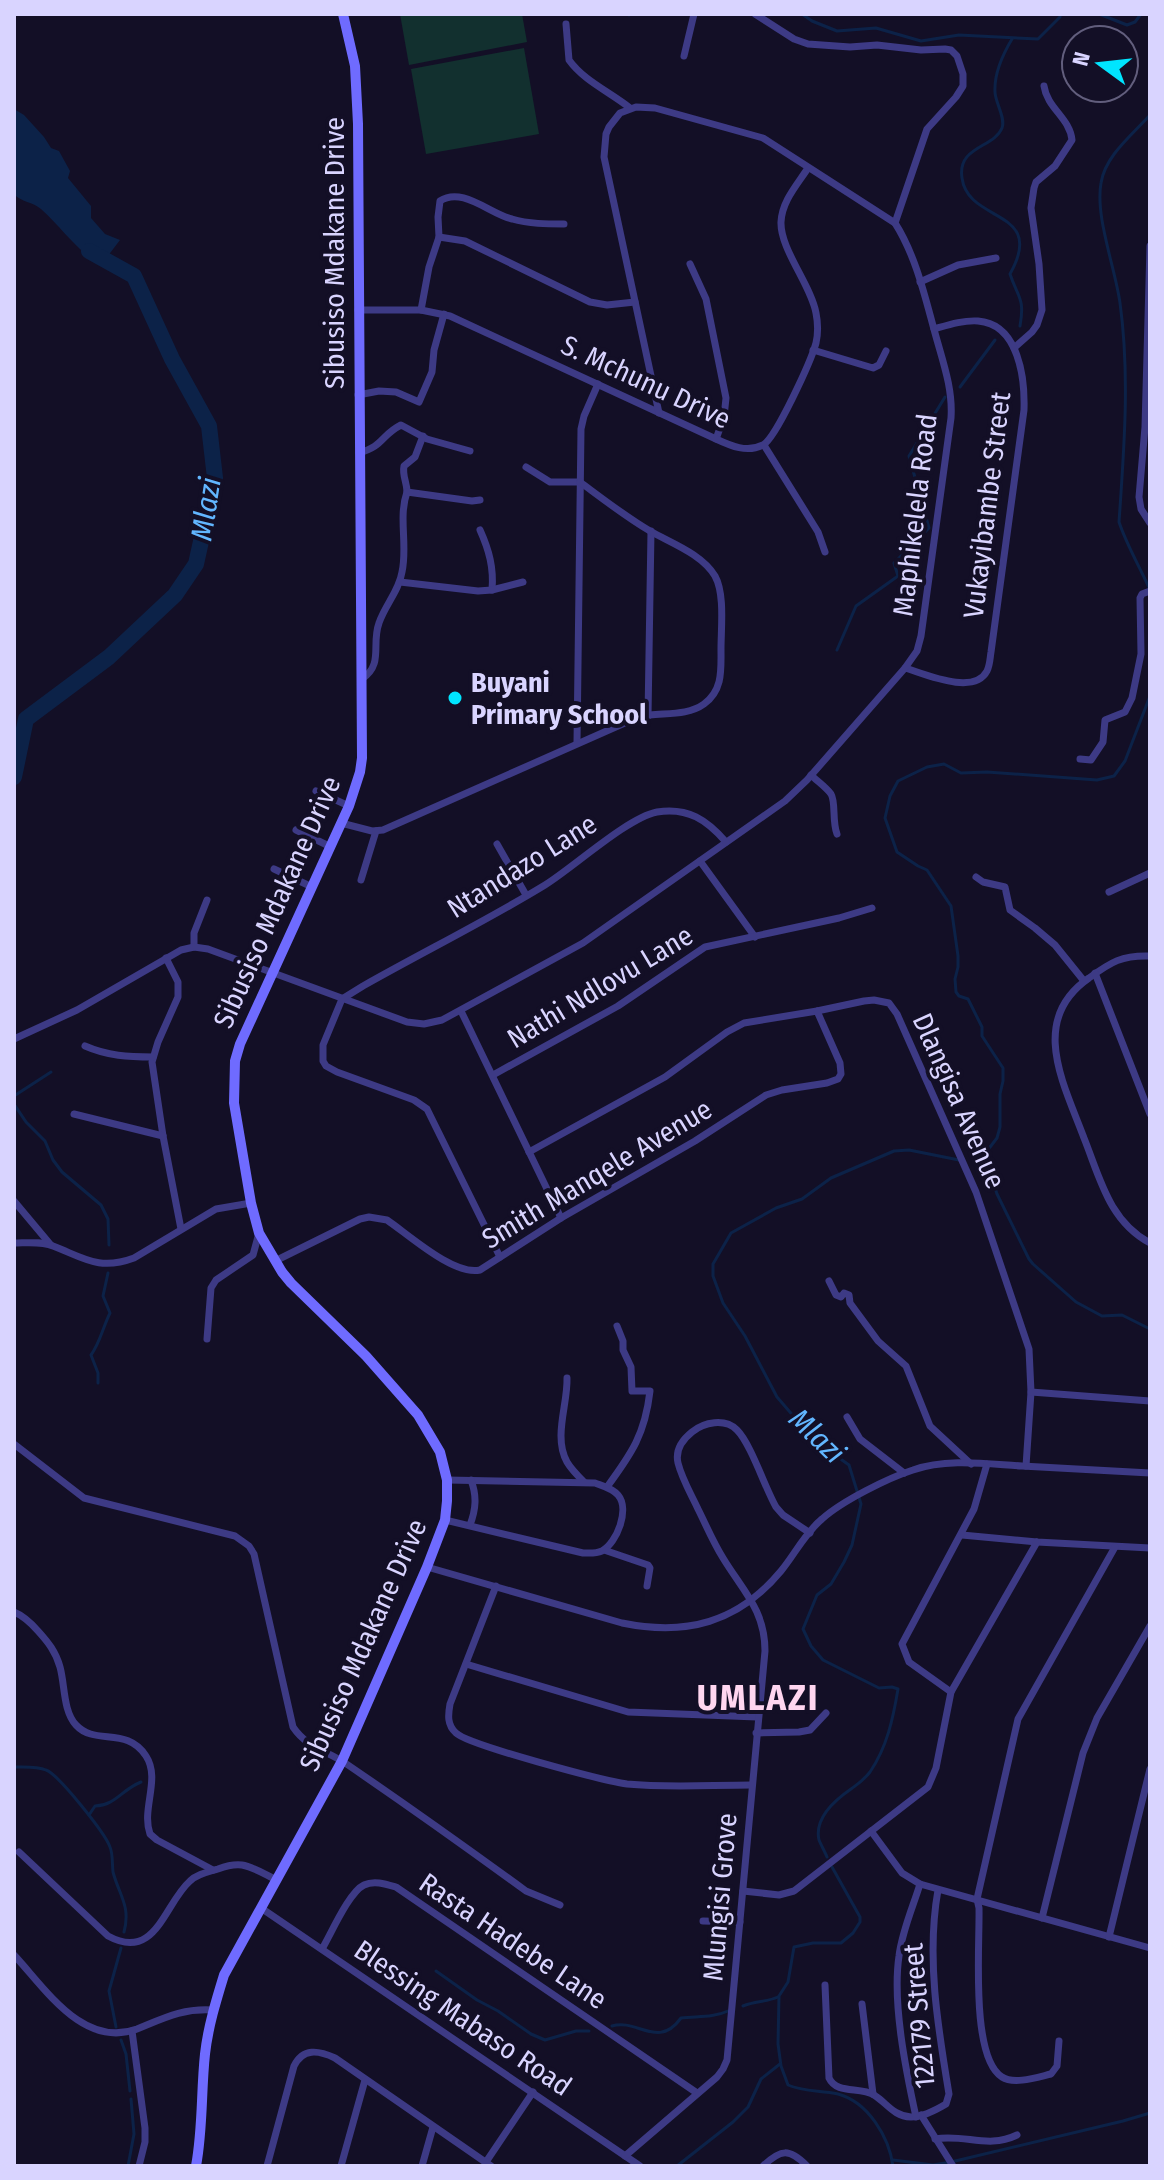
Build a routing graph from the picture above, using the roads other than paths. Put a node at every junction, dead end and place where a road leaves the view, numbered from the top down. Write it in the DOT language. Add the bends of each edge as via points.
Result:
graph roads {
  1 [pos="343,14"];
  2 [pos="694,14"];
  3 [pos="755,14"];
  4 [pos="566,24"];
  5 [pos="684,56"];
  6 [pos="1044,86"];
  7 [pos="630,108"];
  8 [pos="808,168"];
  9 [pos="895,223"];
  10 [pos="564,224"];
  11 [pos="439,237"];
  12 [pos="1150,246"];
  13 [pos="996,258"];
  14 [pos="690,264"];
  15 [pos="920,282"];
  16 [pos="635,302"];
  17 [pos="358,310"];
  18 [pos="421,310"];
  19 [pos="444,314"];
  20 [pos="934,329"];
  21 [pos="1014,348"];
  22 [pos="813,350"];
  23 [pos="886,351"];
  24 [pos="598,384"];
  25 [pos="358,395"];
  26 [pos="659,413"];
  27 [pos="423,436"];
  28 [pos="716,439"];
  29 [pos="764,445"];
  30 [pos="470,451"];
  31 [pos="359,453"];
  32 [pos="526,467"];
  33 [pos="580,482"];
  34 [pos="407,492"];
  35 [pos="480,500"];
  36 [pos="1150,523"];
  37 [pos="480,530"];
  38 [pos="651,531"];
  39 [pos="825,552"];
  40 [pos="400,582"];
  41 [pos="523,582"];
  42 [pos="492,590"];
  43 [pos="1147,592"];
  44 [pos="905,668"];
  45 [pos="362,679"];
  46 [pos="648,716"];
  47 [pos="577,743"];
  48 [pos="1080,759"];
  49 [pos="811,775"];
  50 [pos="316,791"];
  51 [pos="349,806"];
  52 [pos="341,823"];
  53 [pos="296,830"];
  54 [pos="376,831"];
  55 [pos="837,834"];
  56 [pos="726,842"];
  57 [pos="497,844"];
  58 [pos="331,847"];
  59 [pos="700,861"];
  60 [pos="274,869"];
  61 [pos="1150,873"];
  62 [pos="976,877"];
  63 [pos="361,880"];
  64 [pos="312,887"];
  65 [pos="1109,892"];
  66 [pos="526,895"];
  67 [pos="207,900"];
  68 [pos="872,908"];
  69 [pos="755,937"];
  70 [pos="194,947"];
  71 [pos="1150,956"];
  72 [pos="166,958"];
  73 [pos="272,973"];
  74 [pos="1095,973"];
  75 [pos="1084,981"];
  76 [pos="342,999"];
  77 [pos="461,1011"];
  78 [pos="817,1011"];
  79 [pos="14,1039"];
  80 [pos="85,1046"];
  81 [pos="153,1057"];
  82 [pos="493,1075"];
  83 [pos="74,1114"];
  84 [pos="1150,1114"];
  85 [pos="163,1136"];
  86 [pos="529,1152"];
  87 [pos="14,1201"];
  88 [pos="251,1203"];
  89 [pos="561,1218"];
  90 [pos="181,1229"];
  91 [pos="259,1233"];
  92 [pos="14,1243"];
  93 [pos="1150,1243"];
  94 [pos="50,1244"];
  95 [pos="500,1257"];
  96 [pos="275,1261"];
  97 [pos="829,1281"];
  98 [pos="617,1326"];
  99 [pos="207,1339"];
  100 [pos="567,1378"];
  101 [pos="1031,1392"];
  102 [pos="1150,1401"];
  103 [pos="847,1417"];
  104 [pos="14,1444"];
  105 [pos="971,1464"];
  106 [pos="987,1464"];
  107 [pos="1026,1466"];
  108 [pos="904,1473"];
  109 [pos="1150,1473"];
  110 [pos="447,1480"];
  111 [pos="471,1480"];
  112 [pos="584,1482"];
  113 [pos="607,1487"];
  114 [pos="445,1520"];
  115 [pos="470,1525"];
  116 [pos="810,1533"];
  117 [pos="962,1535"];
  118 [pos="1037,1542"];
  119 [pos="1115,1547"];
  120 [pos="1150,1548"];
  121 [pos="604,1550"];
  122 [pos="427,1567"];
  123 [pos="496,1586"];
  124 [pos="647,1586"];
  125 [pos="752,1600"];
  126 [pos="14,1612"];
  127 [pos="1150,1626"];
  128 [pos="466,1664"];
  129 [pos="951,1692"];
  130 [pos="826,1713"];
  131 [pos="757,1717"];
  132 [pos="756,1733"];
  133 [pos="342,1761"];
  134 [pos="1150,1769"];
  135 [pos="751,1785"];
  136 [pos="871,1831"];
  137 [pos="19,1852"];
  138 [pos="213,1870"];
  139 [pos="277,1880"];
  140 [pos="920,1884"];
  141 [pos="938,1890"];
  142 [pos="743,1891"];
  143 [pos="977,1899"];
  144 [pos="560,1905"];
  145 [pos="261,1908"];
  146 [pos="1042,1918"];
  147 [pos="703,1921"];
  148 [pos="740,1922"];
  149 [pos="1109,1937"];
  150 [pos="1150,1948"];
  151 [pos="322,1949"];
  152 [pos="14,1955"];
  153 [pos="825,1985"];
  154 [pos="862,2004"];
  155 [pos="213,2010"];
  156 [pos="132,2031"];
  157 [pos="1059,2041"];
  158 [pos="365,2080"];
  159 [pos="533,2092"];
  160 [pos="697,2093"];
  161 [pos="873,2094"];
  162 [pos="919,2116"];
  163 [pos="433,2127"];
  164 [pos="1017,2135"];
  165 [pos="935,2139"];
  166 [pos="625,2156"];
  167 [pos="489,2164"];
  168 [pos="139,2166"];
  169 [pos="196,2166"];
  170 [pos="267,2166"];
  171 [pos="341,2166"];
  172 [pos="422,2166"];
  173 [pos="640,2166"];
  174 [pos="763,2166"];
  175 [pos="807,2166"];
  176 [pos="953,2166"];
  1 -- 17 [label="street, Sibusiso Mdakane Drive" via="356,81"];
  2 -- 5 [label="street"];
  3 -- 9 [label="street" via="808,44 951,50 957,56 963,86 927,129"];
  4 -- 7 [label="street" via="571,63"];
  6 -- 21 [label="street" via="1049,102 1070,127 1072,140 1034,188 1031,208 1042,310 1032,332"];
  7 -- 8 [label="street" via="655,108 763,138"];
  7 -- 16 [label="street" via="609,127 604,157"];
  8 -- 9 [label="street"];
  8 -- 22 [label="street" via="785,204 781,223 813,300"];
  9 -- 15 [label="street, Maphikelela Road"];
  10 -- 11 [label="street" via="510,219 455,195 440,201"];
  11 -- 16 [label="street" via="465,241 590,302"];
  11 -- 18 [label="street"];
  12 -- 36 [label="street" via="1139,497"];
  13 -- 15 [label="street" via="958,265"];
  14 -- 28 [label="street" via="706,299 726,398"];
  15 -- 20 [label="street, Maphikelela Road"];
  16 -- 26 [label="street"];
  17 -- 18 [label="street, S. Mchunu Drive"];
  17 -- 25 [label="street, Sibusiso Mdakane Drive"];
  18 -- 19 [label="street, S. Mchunu Drive"];
  19 -- 24 [label="street, S. Mchunu Drive"];
  19 -- 25 [label="street" via="432,372 419,402 396,392"];
  20 -- 21 [label="street" via="982,321 999,329"];
  20 -- 44 [label="street, Maphikelela Road" via="950,387 951,418 921,636"];
  21 -- 44 [label="street, Vukayibambe Street" via="1024,410 987,671 978,681 963,683"];
  22 -- 23 [label="street" via="873,368"];
  22 -- 29 [label="street" via="776,431"];
  24 -- 26 [label="street, S. Mchunu Drive"];
  24 -- 33 [label="street" via="581,422"];
  25 -- 31 [label="street, Sibusiso Mdakane Drive"];
  26 -- 28 [label="street, S. Mchunu Drive"];
  27 -- 30 [label="street"];
  27 -- 31 [label="street" via="398,426 372,449"];
  27 -- 34 [label="street" via="415,457 404,466"];
  28 -- 29 [label="street, S. Mchunu Drive" via="744,449"];
  29 -- 39 [label="street"];
  31 -- 45 [label="street, Sibusiso Mdakane Drive"];
  32 -- 33 [label="street" via="550,482"];
  33 -- 38 [label="street"];
  33 -- 47 [label="street"];
  34 -- 35 [label="street"];
  34 -- 40 [label="street"];
  37 -- 42 [label="street" via="490,556"];
  38 -- 46 [label="street"];
  38 -- 46 [label="street" via="709,568 719,585 722,612 720,679 712,697 688,711"];
  40 -- 42 [label="street"];
  40 -- 45 [label="street" via="376,633 375,665"];
  41 -- 42 [label="street"];
  43 -- 48 [label="street" via="1141,596 1141,654 1130,705 1105,720 1099,750 1089,761"];
  44 -- 49 [label="street, Maphikelela Road"];
  45 -- 51 [label="street, Sibusiso Mdakane Drive" via="362,758"];
  46 -- 47 [label="street"];
  47 -- 54 [label="street"];
  49 -- 55 [label="street" via="831,795"];
  49 -- 56 [label="street, Maphikelela Road" via="785,801"];
  50 -- 51 [label="street"];
  51 -- 52 [label="street, Sibusiso Mdakane Drive"];
  52 -- 54 [label="street"];
  52 -- 58 [label="street, Sibusiso Mdakane Drive"];
  53 -- 58 [label="street"];
  54 -- 63 [label="street"];
  56 -- 59 [label="street, Maphikelela Road"];
  56 -- 66 [label="street, Ntandazo Lane" via="705,820 657,812 630,824"];
  57 -- 66 [label="street"];
  58 -- 64 [label="street, Sibusiso Mdakane Drive"];
  59 -- 69 [label="street"];
  59 -- 77 [label="street, Maphikelela Road" via="583,943"];
  60 -- 64 [label="street"];
  61 -- 65 [label="street"];
  62 -- 75 [label="street" via="1005,887 1010,910 1055,945"];
  64 -- 73 [label="street, Sibusiso Mdakane Drive"];
  66 -- 76 [label="street, Ntandazo Lane"];
  67 -- 70 [label="street"];
  68 -- 69 [label="street, Nathi Ndlovu Lane"];
  69 -- 82 [label="street, Nathi Ndlovu Lane" via="705,947 618,1006"];
  70 -- 72 [label="street"];
  70 -- 73 [label="street, Maphikelela Road"];
  71 -- 74 [label="street" via="1120,959"];
  72 -- 79 [label="street" via="77,1010"];
  72 -- 81 [label="street" via="179,990"];
  73 -- 76 [label="street, Maphikelela Road"];
  73 -- 88 [label="street, Sibusiso Mdakane Drive" via="235,1061 235,1113"];
  74 -- 75 [label="street"];
  74 -- 84 [label="street"];
  75 -- 93 [label="street" via="1060,1011 1055,1039 1058,1070 1112,1207 1132,1233"];
  76 -- 77 [label="street, Maphikelela Road" via="416,1024"];
  76 -- 95 [label="street" via="323,1045 326,1066 427,1109"];
  77 -- 82 [label="street"];
  78 -- 86 [label="street, Dlangisa Avenue" via="735,1027 665,1077"];
  78 -- 89 [label="street, Smith Manqele Avenue" via="840,1063 838,1079 766,1095"];
  78 -- 101 [label="street, Dlangisa Avenue" via="874,1000 889,1003 897,1014 976,1192 1029,1349"];
  80 -- 81 [label="street" via="123,1057"];
  81 -- 85 [label="street"];
  82 -- 86 [label="street"];
  83 -- 85 [label="street"];
  85 -- 90 [label="street"];
  86 -- 89 [label="street"];
  87 -- 94 [label="street"];
  88 -- 90 [label="street" via="216,1209"];
  88 -- 91 [label="street, Sibusiso Mdakane Drive"];
  89 -- 95 [label="street, Smith Manqele Avenue"];
  90 -- 94 [label="street" via="134,1258 111,1264 76,1257"];
  91 -- 96 [label="street, Sibusiso Mdakane Drive"];
  91 -- 99 [label="street" via="253,1255 211,1288"];
  92 -- 94 [label="street"];
  95 -- 96 [label="street, Smith Manqele Avenue" via="480,1270 465,1271 387,1220 369,1217"];
  96 -- 110 [label="street, Sibusiso Mdakane Drive" via="418,1415 440,1452"];
  97 -- 105 [label="street" via="836,1295 849,1295 878,1341 906,1366 930,1426"];
  98 -- 113 [label="street" via="631,1367 632,1391 650,1391 637,1445"];
  100 -- 112 [label="street" via="564,1455"];
  101 -- 102 [label="street"];
  101 -- 107 [label="street, Dlangisa Avenue"];
  103 -- 108 [label="street" via="860,1439"];
  104 -- 133 [label="street" via="84,1498 235,1536 249,1546 293,1727 305,1742"];
  105 -- 106 [label="street"];
  105 -- 108 [label="street" via="925,1466"];
  106 -- 107 [label="street"];
  106 -- 117 [label="street"];
  107 -- 109 [label="street"];
  108 -- 116 [label="street" via="824,1517"];
  110 -- 111 [label="street"];
  110 -- 114 [label="street, Sibusiso Mdakane Drive"];
  111 -- 112 [label="street"];
  111 -- 115 [label="street" via="476,1506"];
  112 -- 113 [label="street"];
  113 -- 121 [label="street" via="619,1495 622,1518"];
  114 -- 115 [label="street"];
  114 -- 122 [label="street, Sibusiso Mdakane Drive"];
  115 -- 121 [label="street" via="583,1553"];
  116 -- 125 [label="street"];
  116 -- 125 [label="street, Mlungisi Grove" via="776,1507 736,1429 713,1422 686,1437 677,1452 682,1477 715,1545"];
  117 -- 118 [label="street"];
  117 -- 129 [label="street" via="902,1644 909,1662"];
  118 -- 119 [label="street"];
  118 -- 129 [label="street"];
  119 -- 120 [label="street"];
  119 -- 143 [label="street" via="1018,1719"];
  121 -- 124 [label="street" via="648,1565"];
  122 -- 123 [label="street"];
  122 -- 133 [label="street, Sibusiso Mdakane Drive"];
  123 -- 125 [label="street" via="646,1627 703,1625"];
  123 -- 128 [label="street"];
  125 -- 131 [label="street, Mlungisi Grove" via="765,1638"];
  126 -- 138 [label="street" via="51,1646 76,1725 93,1735 128,1739 146,1756 150,1834"];
  127 -- 146 [label="street" via="1090,1734"];
  128 -- 131 [label="street" via="628,1712"];
  128 -- 135 [label="street" via="448,1716 462,1737 609,1781"];
  129 -- 136 [label="street" via="928,1787"];
  130 -- 132 [label="street" via="810,1730"];
  131 -- 132 [label="street, Mlungisi Grove"];
  132 -- 135 [label="street, Mlungisi Grove"];
  133 -- 139 [label="street, Sibusiso Mdakane Drive"];
  133 -- 144 [label="street" via="526,1891"];
  134 -- 149 [label="street"];
  135 -- 142 [label="street, Mlungisi Grove"];
  136 -- 140 [label="street" via="902,1873"];
  136 -- 142 [label="street" via="794,1891"];
  137 -- 138 [label="street" via="108,1936 129,1943 158,1928 188,1882"];
  138 -- 139 [label="street" via="238,1864"];
  139 -- 145 [label="street, Sibusiso Mdakane Drive"];
  140 -- 141 [label="street"];
  140 -- 162 [label="street" via="897,1976 905,2065"];
  141 -- 143 [label="street"];
  141 -- 162 [label="street, 122179 Street" via="935,1982 949,2094 946,2104"];
  142 -- 148 [label="street, Mlungisi Grove"];
  143 -- 146 [label="street"];
  143 -- 157 [label="street" via="979,2006 995,2070 1011,2080 1051,2074"];
  145 -- 151 [label="street, Blessing Mabaso Road"];
  145 -- 155 [label="street, Sibusiso Mdakane Drive" via="224,1975"];
  146 -- 149 [label="street"];
  147 -- 148 [label="street"];
  148 -- 160 [label="street, Mlungisi Grove" via="727,2060 717,2077"];
  149 -- 150 [label="street"];
  151 -- 159 [label="street, Blessing Mabaso Road"];
  151 -- 160 [label="street, Rasta Hadebe Lane" via="363,1885 396,1887"];
  152 -- 156 [label="street" via="77,2021 106,2032"];
  153 -- 161 [label="street, 122179 Street" via="829,2078 837,2088"];
  154 -- 161 [label="street"];
  155 -- 156 [label="street" via="188,2010"];
  155 -- 169 [label="street, Sibusiso Mdakane Drive"];
  156 -- 168 [label="street" via="145,2128"];
  158 -- 163 [label="street"];
  158 -- 170 [label="street" via="321,2052 297,2059"];
  158 -- 171 [label="street"];
  159 -- 166 [label="street, Blessing Mabaso Road"];
  159 -- 167 [label="street"];
  160 -- 166 [label="street, Mlungisi Grove"];
  161 -- 162 [label="street, 122179 Street" via="898,2115"];
  162 -- 165 [label="street"];
  163 -- 167 [label="street"];
  163 -- 172 [label="street"];
  164 -- 165 [label="street" via="994,2142"];
  165 -- 176 [label="street"];
  166 -- 173 [label="street, Blessing Mabaso Road"];
  174 -- 175 [label="street" via="773,2156 789,2152"];
}
